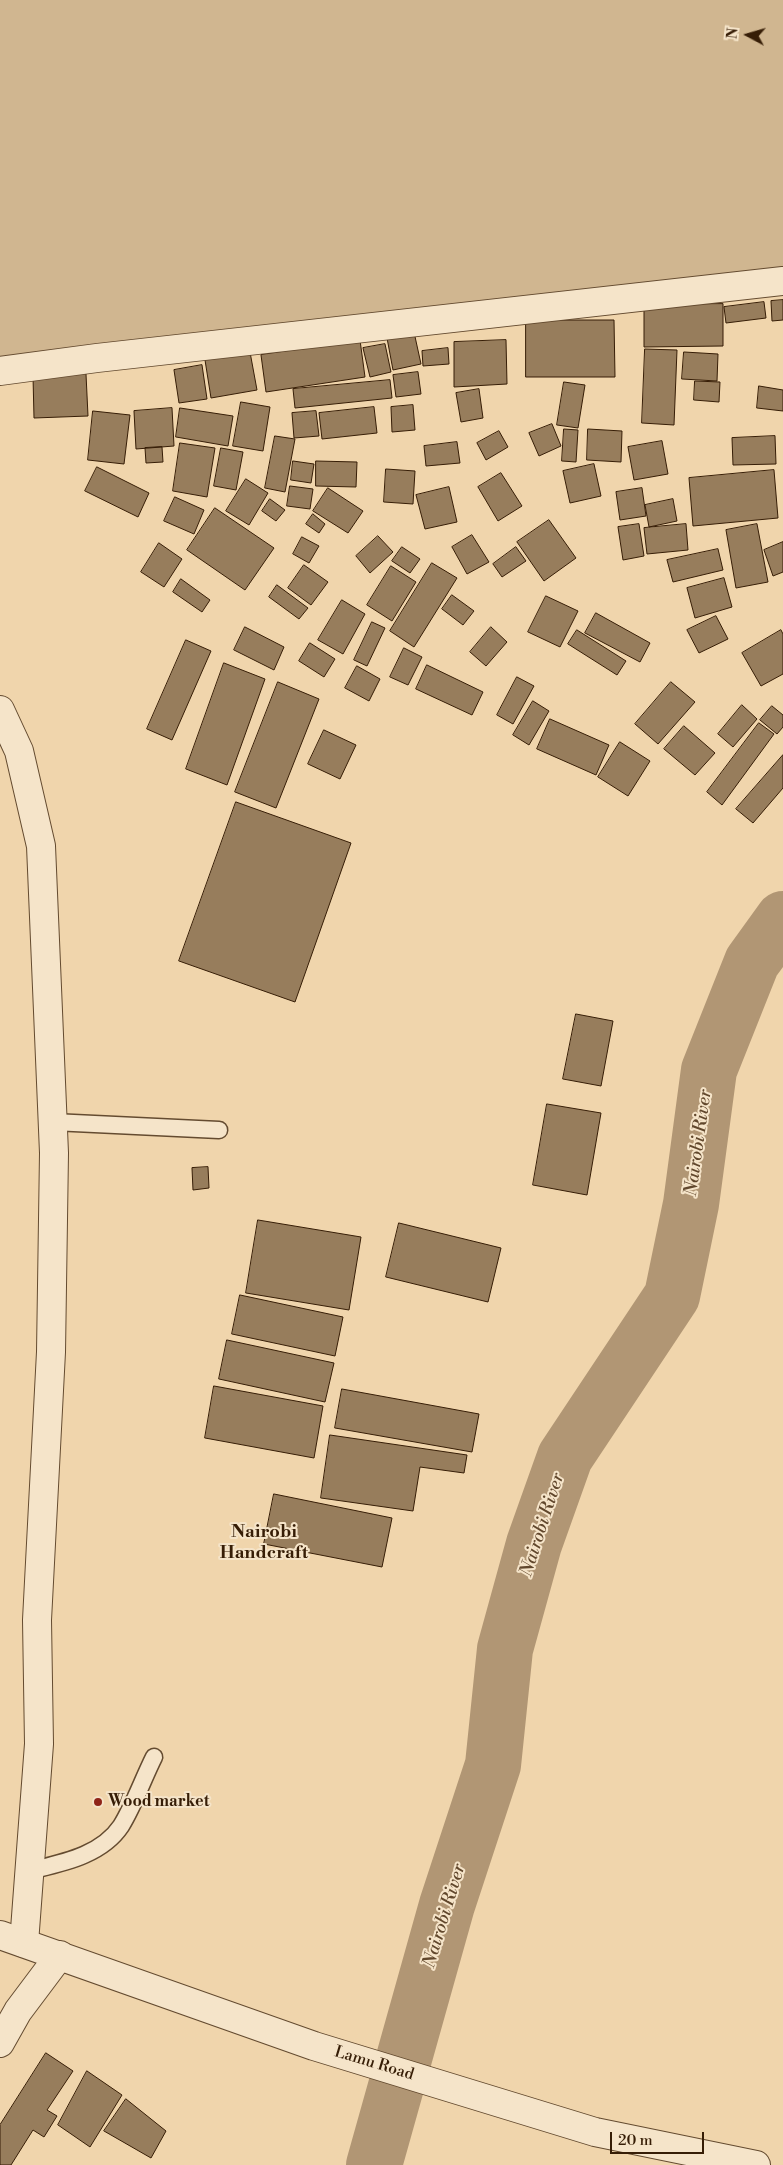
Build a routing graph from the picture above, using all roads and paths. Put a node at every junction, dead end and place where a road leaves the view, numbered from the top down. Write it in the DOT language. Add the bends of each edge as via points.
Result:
graph roads {
  1 [pos="783,281"];
  2 [pos="0,371"];
  3 [pos="0,710"];
  4 [pos="53,1122"];
  5 [pos="219,1130"];
  6 [pos="154,1756"];
  7 [pos="29,1871"];
  8 [pos="12,1939"];
  9 [pos="60,1955"];
  10 [pos="0,2043"];
  11 [pos="756,2165"];
  1 -- 2 [label="street"];
  3 -- 4 [label="street" via="20,751 41,846"];
  4 -- 5 [label="lane"];
  4 -- 7 [label="street" via="52,1352 37,1620 40,1744"];
  6 -- 7 [label="lane" via="120,1827 95,1849 70,1861"];
  7 -- 8 [label="street"];
  8 -- 9 [label="street, Lamu Road"];
  9 -- 10 [label="street" via="18,2011"];
  9 -- 11 [label="street, Lamu Road" via="314,2046 595,2132"];
}
